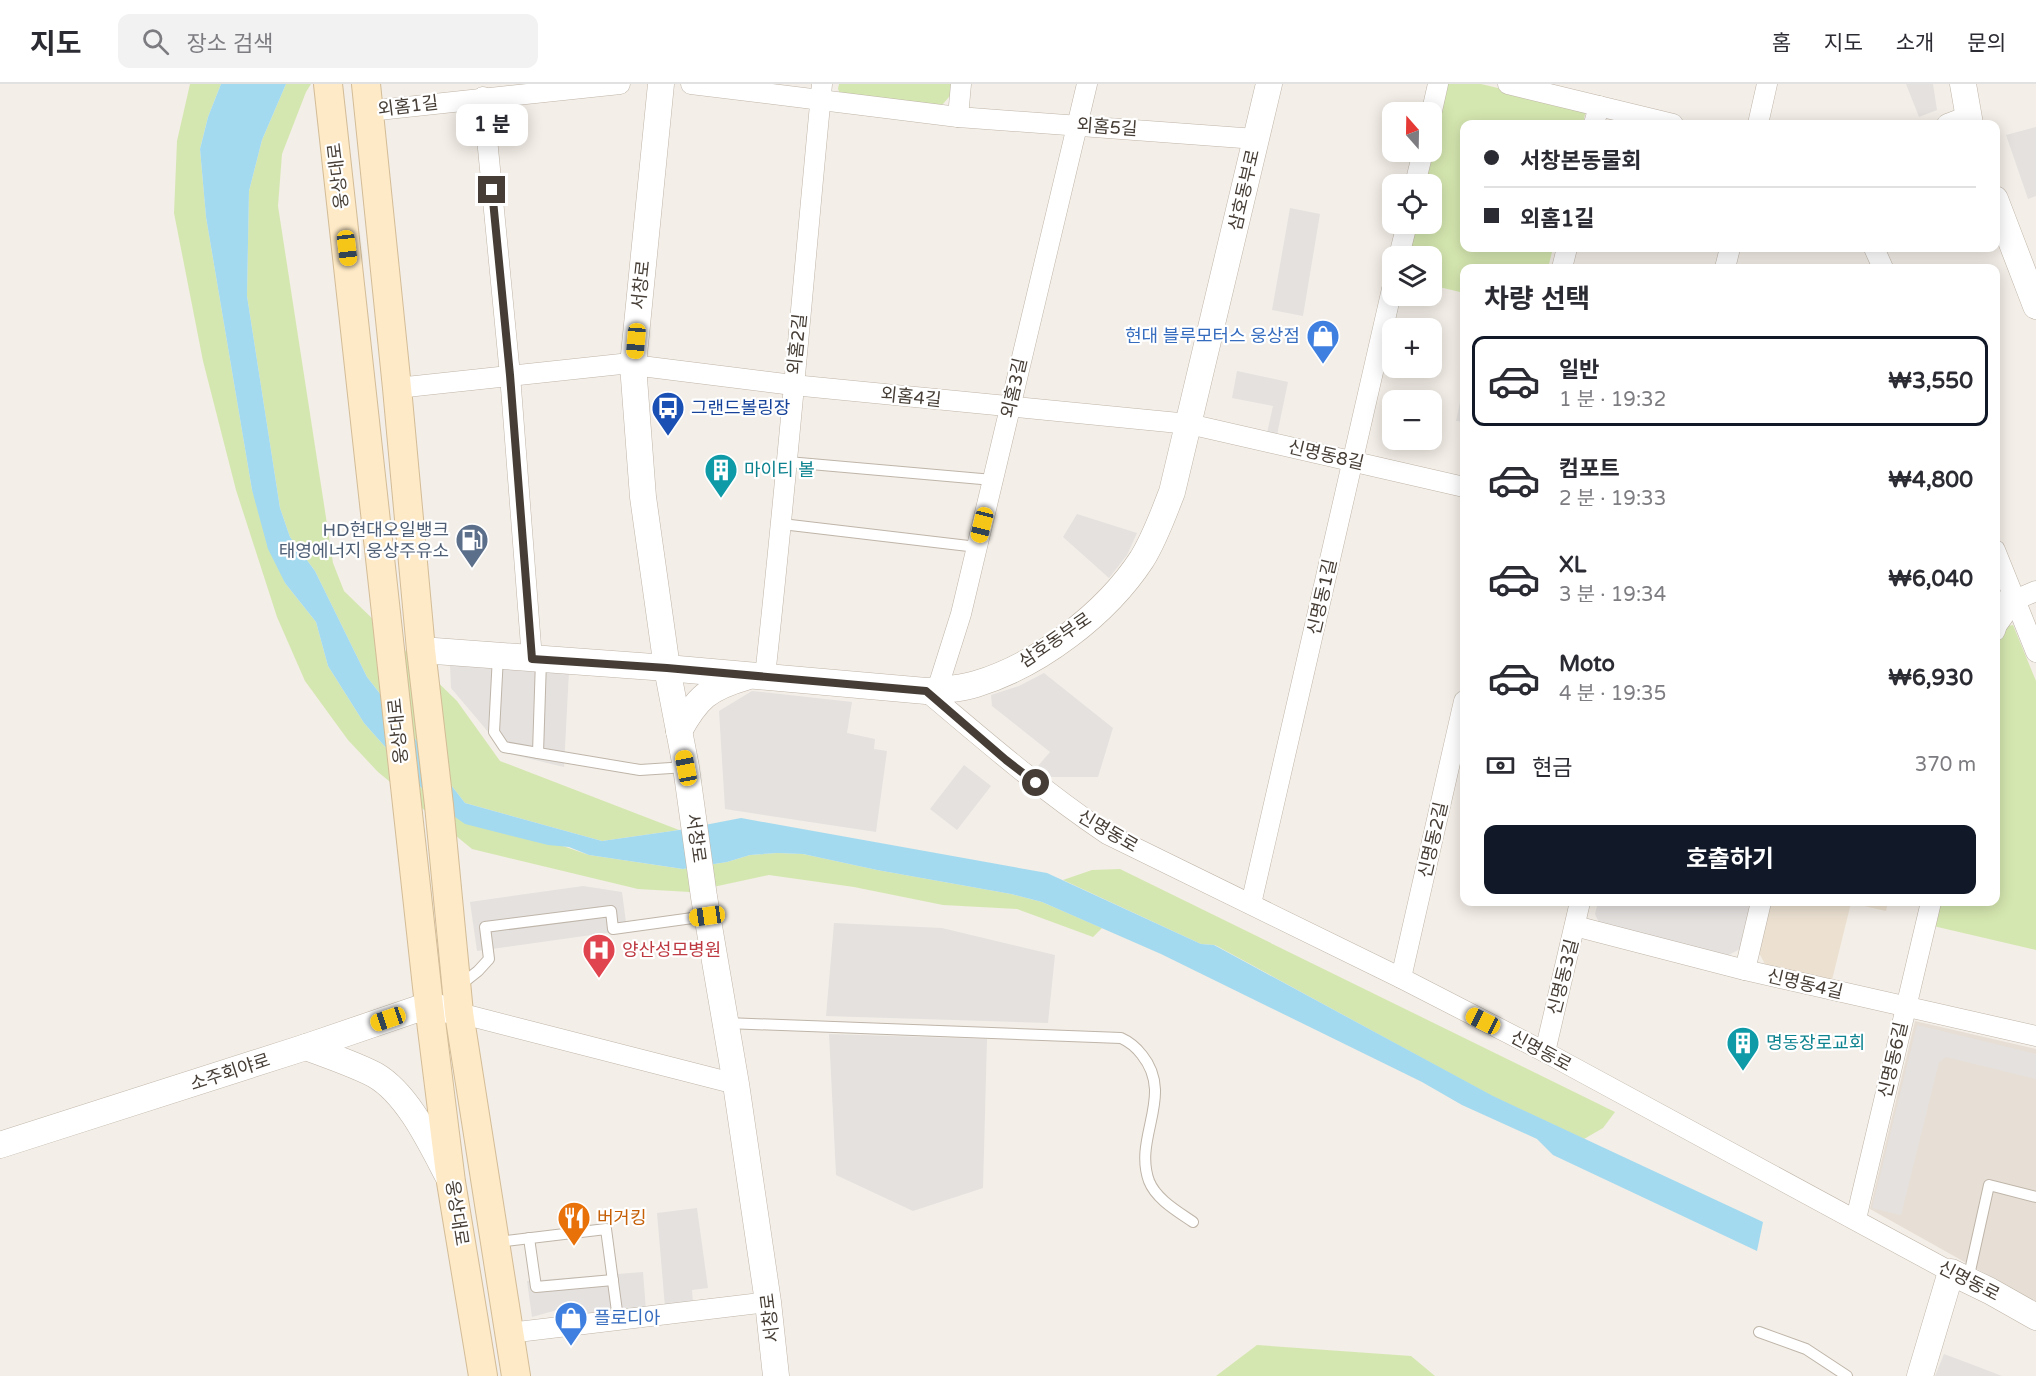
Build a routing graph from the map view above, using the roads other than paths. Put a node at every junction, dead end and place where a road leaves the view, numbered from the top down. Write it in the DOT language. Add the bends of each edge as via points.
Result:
graph roads {
  1 [pos="328,84"];
  2 [pos="620,84"];
  3 [pos="661,84"];
  4 [pos="691,84"];
  5 [pos="961,84"];
  6 [pos="1087,84"];
  7 [pos="1269,84"];
  8 [pos="1438,84"];
  9 [pos="1508,84"];
  10 [pos="1767,84"];
  11 [pos="1963,84"];
  12 [pos="821,93"];
  13 [pos="367,97"];
  14 [pos="483,97"];
  15 [pos="1434,102"];
  16 [pos="1596,115"];
  17 [pos="958,117"];
  18 [pos="1639,120"];
  19 [pos="1759,120"];
  20 [pos="1962,120"];
  21 [pos="1078,125"];
  22 [pos="1256,139"];
  23 [pos="2000,212"];
  24 [pos="1388,306"];
  25 [pos="2036,306"];
  26 [pos="633,365"];
  27 [pos="510,375"];
  28 [pos="793,385"];
  29 [pos="397,388"];
  30 [pos="1009,407"];
  31 [pos="1189,424"];
  32 [pos="1353,461"];
  33 [pos="788,462"];
  34 [pos="993,480"];
  35 [pos="1460,486"];
  36 [pos="782,524"];
  37 [pos="977,547"];
  38 [pos="2000,562"];
  39 [pos="2036,591"];
  40 [pos="2015,600"];
  41 [pos="2000,602"];
  42 [pos="2000,620"];
  43 [pos="2036,651"];
  44 [pos="498,656"];
  45 [pos="536,659"];
  46 [pos="422,660"];
  47 [pos="667,668"];
  48 [pos="760,676"];
  49 [pos="966,686"];
  50 [pos="932,691"];
  51 [pos="1460,719"];
  52 [pos="961,721"];
  53 [pos="679,731"];
  54 [pos="538,753"];
  55 [pos="686,772"];
  56 [pos="1251,904"];
  57 [pos="705,906"];
  58 [pos="1580,906"];
  59 [pos="1760,906"];
  60 [pos="1930,906"];
  61 [pos="1575,926"];
  62 [pos="1746,970"];
  63 [pos="1401,978"];
  64 [pos="458,1001"];
  65 [pos="429,1005"];
  66 [pos="1906,1007"];
  67 [pos="726,1023"];
  68 [pos="2036,1036"];
  69 [pos="306,1047"];
  70 [pos="1545,1052"];
  71 [pos="736,1084"];
  72 [pos="0,1145"];
  73 [pos="452,1182"];
  74 [pos="2036,1197"];
  75 [pos="1856,1219"];
  76 [pos="1192,1222"];
  77 [pos="529,1238"];
  78 [pos="494,1243"];
  79 [pos="1959,1276"];
  80 [pos="613,1280"];
  81 [pos="768,1302"];
  82 [pos="2036,1317"];
  83 [pos="618,1319"];
  84 [pos="1759,1332"];
  85 [pos="509,1334"];
  86 [pos="483,1376"];
  87 [pos="516,1376"];
  88 [pos="776,1376"];
  89 [pos="1847,1376"];
  90 [pos="1920,1376"];
  1 -- 65 [label="main road, 웅상대로"];
  2 -- 14 [label="street, 외홈1길"];
  3 -- 26 [label="street, 서창로"];
  4 -- 12 [label="street, 외홈5길"];
  5 -- 17 [label="street"];
  6 -- 21 [label="street, 외홈3길"];
  7 -- 22 [label="street, 삼호동부로"];
  8 -- 15 [label="street"];
  9 -- 16 [label="street"];
  10 -- 19 [label="street"];
  11 -- 20 [label="street"];
  12 -- 17 [label="street, 외홈5길"];
  12 -- 28 [label="street, 외홈2길"];
  13 -- 14 [label="street, 외홈1길"];
  13 -- 29 [label="main road, 웅상대로"];
  14 -- 27 [label="street"];
  16 -- 18 [label="street"];
  17 -- 21 [label="street, 외홈5길"];
  21 -- 22 [label="street, 외홈5길"];
  21 -- 30 [label="street, 외홈3길"];
  22 -- 31 [label="street, 삼호동부로"];
  23 -- 25 [label="street"];
  24 -- 32 [label="street, 신명동1길"];
  26 -- 27 [label="street, 외홈4길"];
  26 -- 28 [label="street, 외홈4길"];
  26 -- 47 [label="street, 서창로" via="643,497"];
  27 -- 29 [label="street, 외홈4길"];
  27 -- 45 [label="street"];
  28 -- 30 [label="street, 외홈4길"];
  28 -- 33 [label="street, 외홈2길"];
  29 -- 46 [label="main road, 웅상대로"];
  30 -- 31 [label="street, 외홈4길"];
  30 -- 34 [label="street, 외홈3길"];
  31 -- 32 [label="street, 신명동8길"];
  31 -- 49 [label="street, 삼호동부로" via="1159,528 1120,588 1074,631 1042,653"];
  32 -- 35 [label="street, 신명동8길"];
  32 -- 56 [label="street, 신명동1길"];
  33 -- 34 [label="lane"];
  33 -- 36 [label="street, 외홈2길"];
  34 -- 37 [label="street, 외홈3길"];
  36 -- 37 [label="lane"];
  36 -- 48 [label="street, 외홈2길"];
  37 -- 50 [label="street, 외홈3길" via="961,614"];
  38 -- 40 [label="street"];
  39 -- 40 [label="street"];
  40 -- 41 [label="street"];
  40 -- 42 [label="street"];
  40 -- 43 [label="street"];
  44 -- 45 [label="street, 삼호동부로"];
  44 -- 46 [label="street, 삼호동부로"];
  44 -- 54 [label="lane" via="494,732 504,747"];
  45 -- 47 [label="street, 삼호동부로"];
  45 -- 54 [label="lane"];
  46 -- 64 [label="main road, 웅상대로"];
  47 -- 48 [label="street, 삼호동부로"];
  47 -- 53 [label="street, 서창로"];
  48 -- 50 [label="street, 삼호동부로"];
  48 -- 53 [label="street" via="718,687 704,696 691,709"];
  49 -- 50 [label="street, 삼호동부로"];
  49 -- 52 [label="street"];
  50 -- 52 [label="street, 신명동로"];
  51 -- 63 [label="street, 신명동2길"];
  52 -- 56 [label="street, 신명동로" via="1065,806 1107,834"];
  53 -- 55 [label="street, 서창로"];
  54 -- 55 [label="lane" via="640,770"];
  55 -- 57 [label="street, 서창로"];
  56 -- 63 [label="street, 신명동로"];
  57 -- 64 [label="lane" via="613,929 611,911 485,927 489,959"];
  57 -- 67 [label="street, 서창로"];
  58 -- 61 [label="street, 신명동3길"];
  59 -- 62 [label="street"];
  60 -- 66 [label="street, 신명동6길"];
  61 -- 62 [label="street, 신명동4길"];
  61 -- 70 [label="street, 신명동3길"];
  62 -- 66 [label="street, 신명동4길"];
  63 -- 70 [label="street, 신명동로"];
  64 -- 65 [label="street"];
  64 -- 71 [label="street"];
  64 -- 78 [label="main road, 웅상대로"];
  65 -- 69 [label="street, 소주회야로"];
  65 -- 73 [label="main road, 웅상대로"];
  66 -- 68 [label="street, 신명동4길"];
  66 -- 75 [label="street, 신명동6길"];
  67 -- 71 [label="street, 서창로"];
  67 -- 76 [label="lane" via="1120,1038 1130,1042 1149,1064 1156,1090 1145,1151 1150,1183"];
  69 -- 72 [label="street, 소주회야로"];
  69 -- 73 [label="street" via="375,1075 393,1089"];
  70 -- 75 [label="street, 신명동로"];
  71 -- 81 [label="street, 서창로"];
  73 -- 86 [label="main road, 웅상대로"];
  74 -- 79 [label="lane" via="1989,1185"];
  75 -- 79 [label="street, 신명동로"];
  77 -- 78 [label="lane"];
  77 -- 80 [label="lane" via="536,1287"];
  77 -- 80 [label="lane" via="606,1229"];
  78 -- 85 [label="main road, 웅상대로"];
  79 -- 82 [label="street, 신명동로"];
  79 -- 90 [label="street"];
  80 -- 83 [label="lane"];
  81 -- 83 [label="street"];
  81 -- 88 [label="street, 서창로"];
  83 -- 85 [label="street"];
  84 -- 89 [label="lane" via="1806,1349"];
  85 -- 87 [label="main road, 웅상대로"];
}
